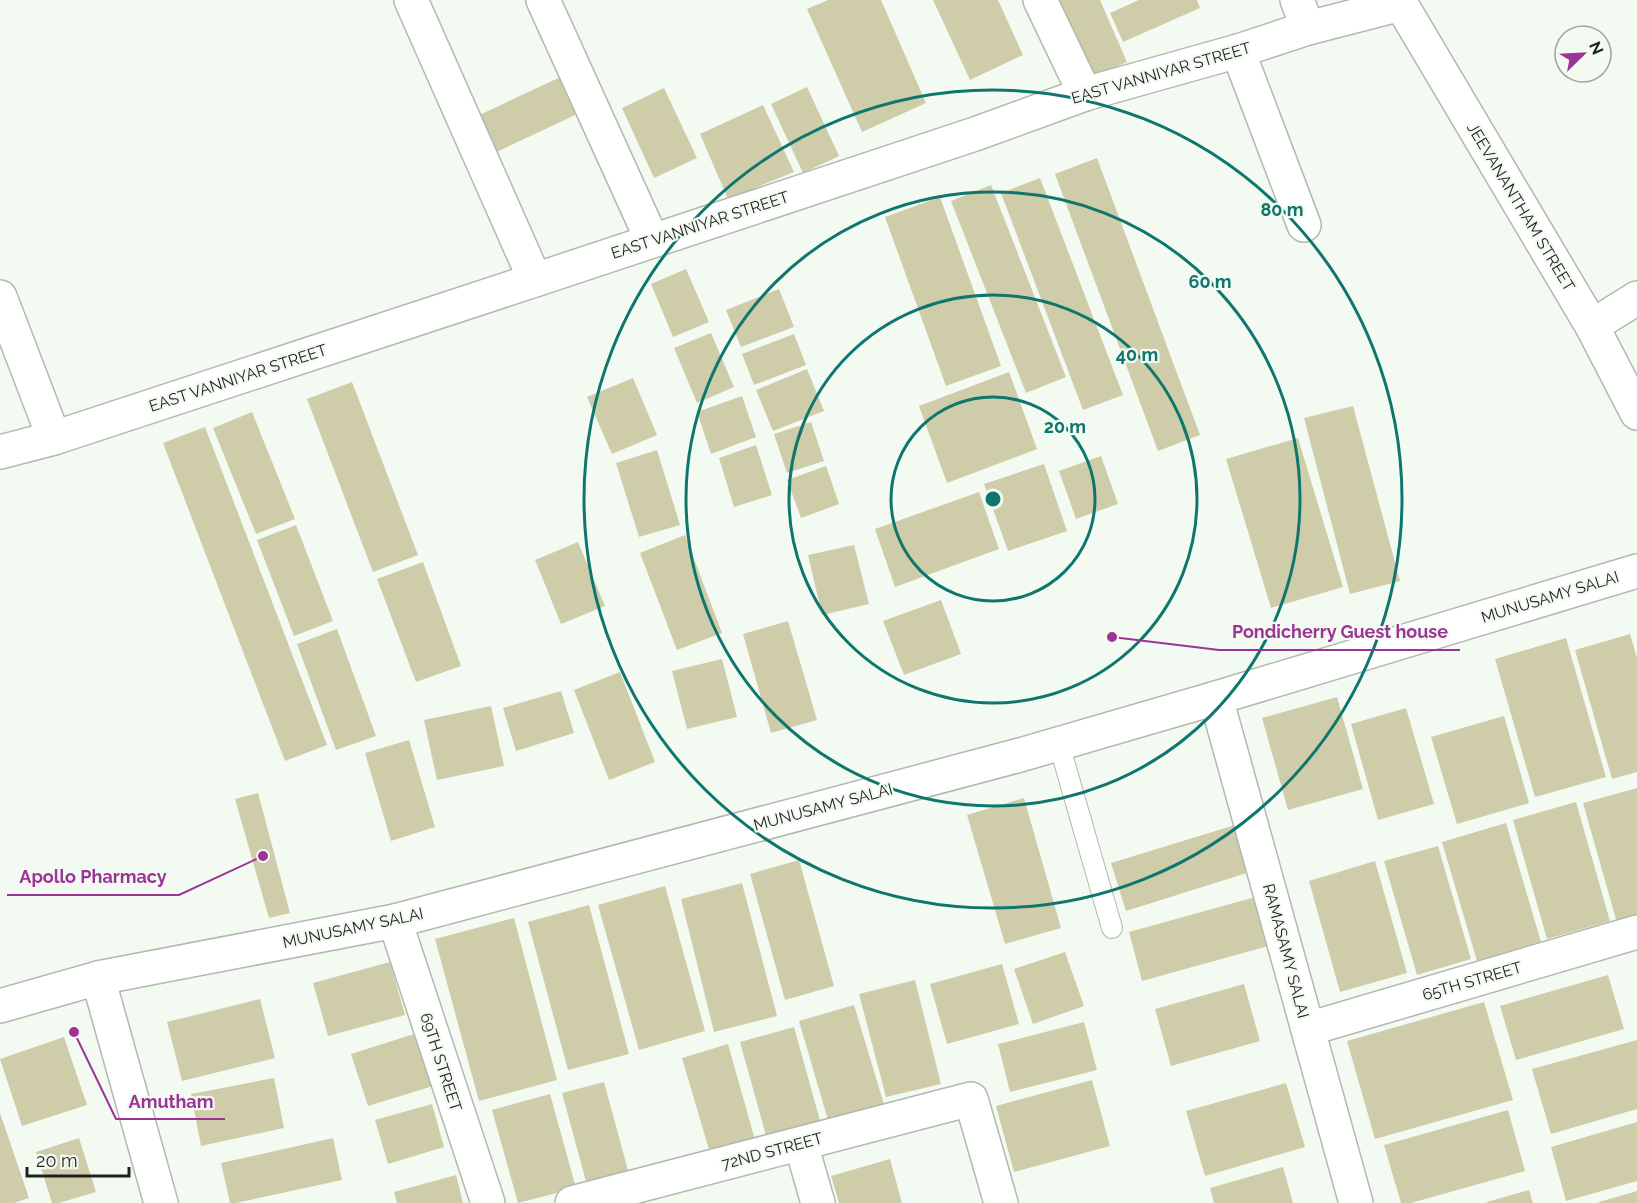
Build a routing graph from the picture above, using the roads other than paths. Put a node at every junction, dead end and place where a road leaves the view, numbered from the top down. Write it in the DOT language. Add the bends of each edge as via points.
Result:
graph roads {
  1 [pos="411,0"];
  2 [pos="543,0"];
  3 [pos="1040,0"];
  4 [pos="1401,2"];
  5 [pos="1303,14"];
  6 [pos="1238,51"];
  7 [pos="1085,94"];
  8 [pos="1304,225"];
  9 [pos="652,240"];
  10 [pos="535,280"];
  11 [pos="0,297"];
  12 [pos="1637,298"];
  13 [pos="1592,326"];
  14 [pos="1637,413"];
  15 [pos="54,438"];
  16 [pos="0,452"];
  17 [pos="1637,571"];
  18 [pos="1216,698"];
  19 [pos="1059,744"];
  20 [pos="394,921"];
  21 [pos="1112,928"];
  22 [pos="1637,932"];
  23 [pos="98,978"];
  24 [pos="0,1006"];
  25 [pos="1308,1029"];
  26 [pos="801,1144"];
  27 [pos="666,1191"];
  28 [pos="161,1203"];
  29 [pos="488,1203"];
  30 [pos="572,1203"];
  31 [pos="818,1203"];
  32 [pos="1001,1203"];
  33 [pos="1356,1203"];
  1 -- 10 [label="street"];
  2 -- 9 [label="street"];
  3 -- 7 [label="street"];
  4 -- 5 [label="street, EAST VANNIYAR STREET"];
  4 -- 13 [label="street, JEEVANANTHAM STREET"];
  5 -- 6 [label="street, EAST VANNIYAR STREET"];
  6 -- 7 [label="street, EAST VANNIYAR STREET"];
  6 -- 8 [label="street"];
  7 -- 9 [label="street, EAST VANNIYAR STREET"];
  9 -- 10 [label="street, EAST VANNIYAR STREET"];
  10 -- 15 [label="street, EAST VANNIYAR STREET"];
  11 -- 15 [label="street"];
  12 -- 13 [label="street"];
  13 -- 14 [label="street, JEEVANANTHAM STREET"];
  15 -- 16 [label="street, EAST VANNIYAR STREET"];
  17 -- 18 [label="street, MUNUSAMY SALAI"];
  18 -- 19 [label="street, MUNUSAMY SALAI"];
  18 -- 25 [label="street, RAMASAMY SALAI"];
  19 -- 20 [label="street, MUNUSAMY SALAI"];
  19 -- 21 [label="lane"];
  20 -- 23 [label="street, MUNUSAMY SALAI"];
  20 -- 29 [label="street, 69TH STREET"];
  22 -- 25 [label="street, 65TH STREET"];
  23 -- 24 [label="street, MUNUSAMY SALAI"];
  23 -- 28 [label="street"];
  25 -- 33 [label="street, RAMASAMY SALAI"];
  26 -- 27 [label="street, 72ND STREET"];
  26 -- 31 [label="street"];
  26 -- 32 [label="street, 72ND STREET" via="971,1099"];
  27 -- 30 [label="street, 72ND STREET"];
}
